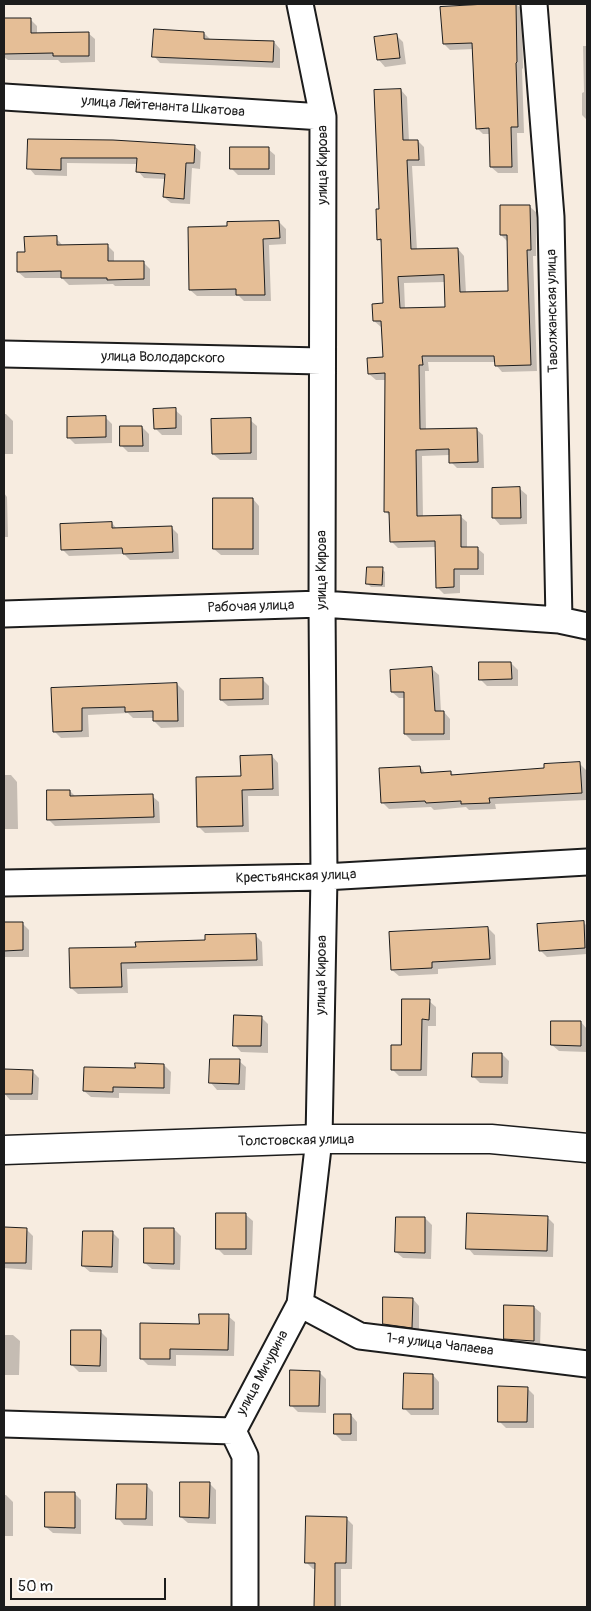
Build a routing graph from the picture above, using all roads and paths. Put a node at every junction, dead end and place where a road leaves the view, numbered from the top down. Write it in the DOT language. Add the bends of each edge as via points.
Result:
graph roads {
  1 [pos="300,4"];
  2 [pos="534,4"];
  3 [pos="4,97"];
  4 [pos="323,117"];
  5 [pos="4,354"];
  6 [pos="322,361"];
  7 [pos="322,604"];
  8 [pos="4,614"];
  9 [pos="559,620"];
  10 [pos="587,626"];
  11 [pos="587,862"];
  12 [pos="324,877"];
  13 [pos="4,883"];
  14 [pos="319,1139"];
  15 [pos="587,1148"];
  16 [pos="4,1150"];
  17 [pos="300,1304"];
  18 [pos="587,1364"];
  19 [pos="4,1424"];
  20 [pos="233,1431"];
  21 [pos="245,1607"];
  1 -- 4 [label="street, улица Кирова"];
  2 -- 9 [label="street, Таволжанская улица" via="551,218"];
  3 -- 4 [label="street, улица Лейтенанта Шкатова"];
  4 -- 6 [label="street, улица Кирова"];
  5 -- 6 [label="street, улица Володарского"];
  6 -- 7 [label="street, улица Кирова"];
  7 -- 8 [label="street, Рабочая улица"];
  7 -- 9 [label="street, Рабочая улица"];
  7 -- 12 [label="street, улица Кирова"];
  9 -- 10 [label="street, Рабочая улица"];
  11 -- 12 [label="street, Крестьянская улица"];
  12 -- 13 [label="street, Крестьянская улица"];
  12 -- 14 [label="street, улица Кирова"];
  14 -- 15 [label="main road, Толстовская улица" via="491,1139"];
  14 -- 16 [label="main road, Толстовская улица"];
  14 -- 17 [label="street, улица Мичурина"];
  17 -- 18 [label="street, 1-я улица Чапаева" via="360,1336"];
  17 -- 20 [label="street, улица Мичурина"];
  19 -- 20 [label="street"];
  20 -- 21 [label="street, улица Мичурина" via="245,1456"];
}
